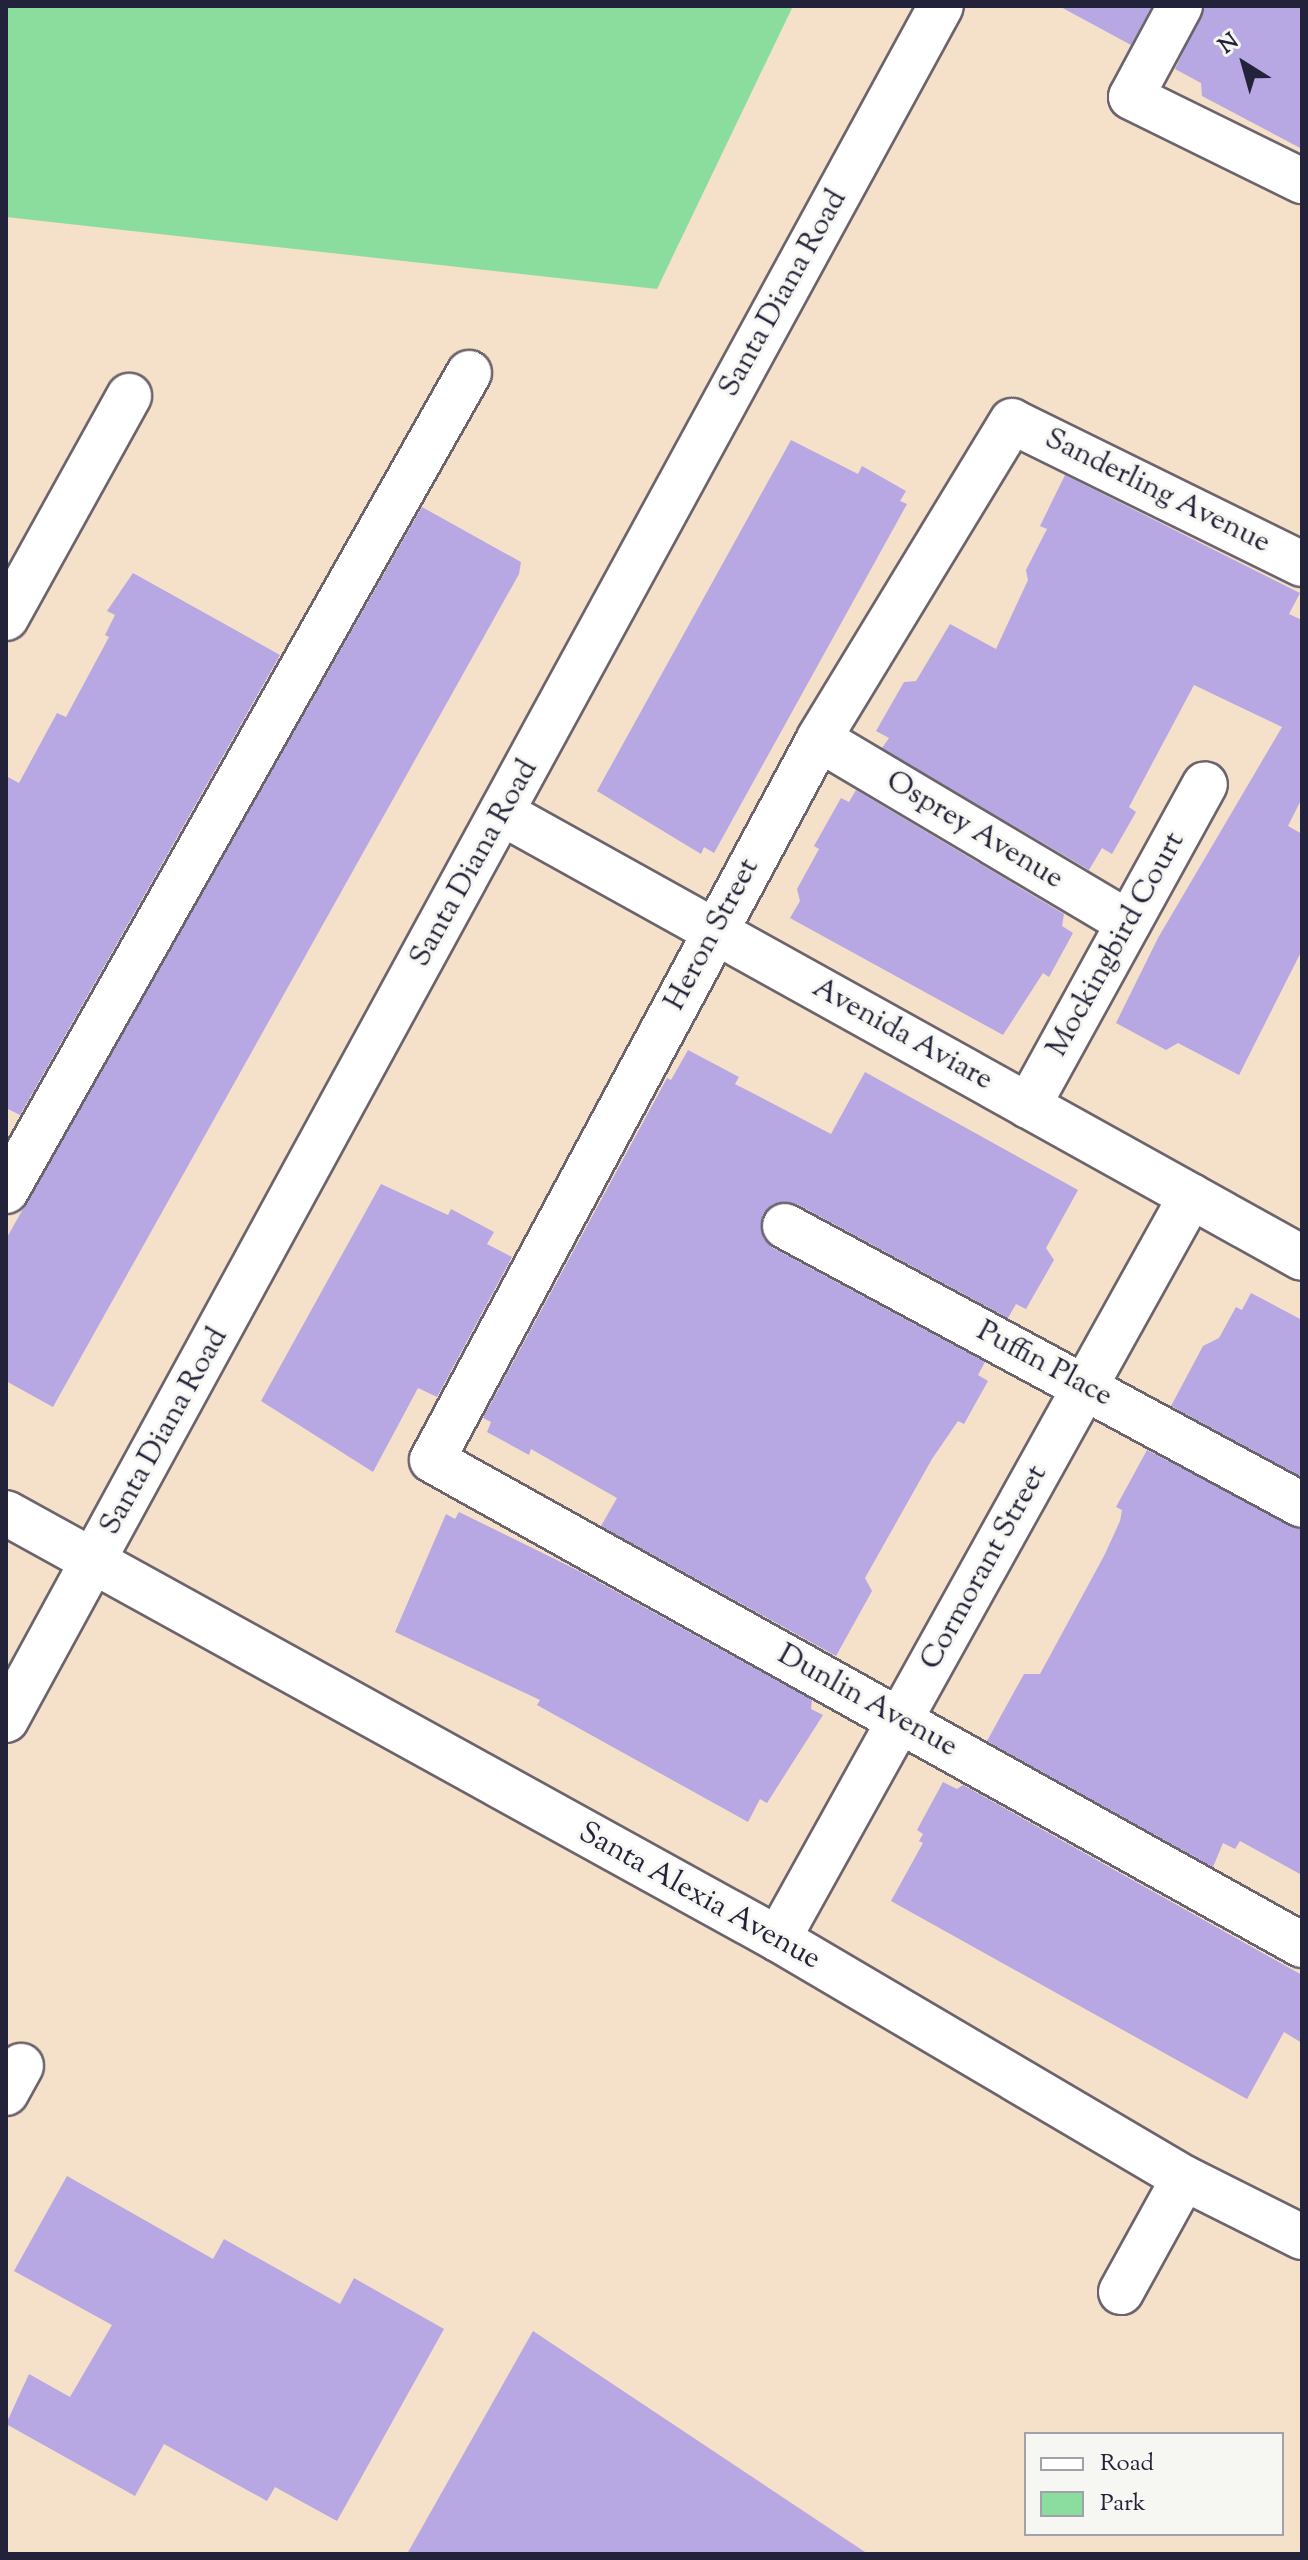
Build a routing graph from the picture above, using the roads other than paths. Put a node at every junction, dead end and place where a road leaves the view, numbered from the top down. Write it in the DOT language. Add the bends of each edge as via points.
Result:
graph roads {
  1 [pos="941,6"];
  2 [pos="1180,6"];
  3 [pos="1302,181"];
  4 [pos="469,373"];
  5 [pos="129,396"];
  6 [pos="1012,421"];
  7 [pos="1302,564"];
  8 [pos="6,618"];
  9 [pos="819,739"];
  10 [pos="1205,784"];
  11 [pos="502,813"];
  12 [pos="1129,923"];
  13 [pos="715,931"];
  14 [pos="1028,1106"];
  15 [pos="6,1191"];
  16 [pos="1191,1196"];
  17 [pos="785,1226"];
  18 [pos="1302,1258"];
  19 [pos="1085,1387"];
  20 [pos="432,1460"];
  21 [pos="1302,1505"];
  22 [pos="6,1513"];
  23 [pos="94,1561"];
  24 [pos="6,1720"];
  25 [pos="900,1720"];
  26 [pos="778,1939"];
  27 [pos="1302,1945"];
  28 [pos="1184,2178"];
  29 [pos="1302,2237"];
  30 [pos="1121,2292"];
  1 -- 11 [label="street, Santa Diana Road"];
  2 -- 3 [label="street" via="1131,97"];
  4 -- 15 [label="street"];
  5 -- 8 [label="street"];
  6 -- 7 [label="street, Sanderling Avenue"];
  6 -- 9 [label="street, Heron Street"];
  9 -- 12 [label="street, Osprey Avenue"];
  9 -- 13 [label="street, Heron Street"];
  10 -- 12 [label="street, Mockingbird Court"];
  11 -- 13 [label="street, Avenida Aviare"];
  11 -- 23 [label="street, Santa Diana Road"];
  12 -- 14 [label="street, Mockingbird Court"];
  13 -- 14 [label="street, Avenida Aviare"];
  13 -- 20 [label="street, Heron Street"];
  14 -- 16 [label="street, Avenida Aviare"];
  16 -- 18 [label="street, Avenida Aviare"];
  16 -- 19 [label="street, Cormorant Street"];
  17 -- 19 [label="street, Puffin Place"];
  19 -- 21 [label="street, Puffin Place"];
  19 -- 25 [label="street, Cormorant Street"];
  20 -- 25 [label="street, Dunlin Avenue"];
  22 -- 23 [label="street, Santa Alexia Avenue"];
  23 -- 24 [label="street, Santa Diana Road"];
  23 -- 26 [label="street, Santa Alexia Avenue"];
  25 -- 26 [label="street, Cormorant Street"];
  25 -- 27 [label="street, Dunlin Avenue"];
  26 -- 28 [label="street, Santa Alexia Avenue"];
  28 -- 29 [label="street, Santa Alexia Avenue"];
  28 -- 30 [label="street"];
}
